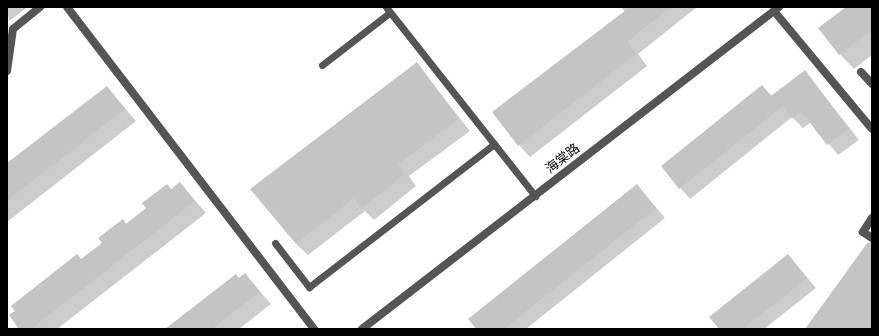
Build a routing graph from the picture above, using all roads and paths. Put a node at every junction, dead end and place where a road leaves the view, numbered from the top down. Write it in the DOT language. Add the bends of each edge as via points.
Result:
graph roads {
  1 [pos="40,7"];
  2 [pos="67,7"];
  3 [pos="776,9"];
  4 [pos="388,10"];
  5 [pos="322,65"];
  6 [pos="7,71"];
  7 [pos="861,72"];
  8 [pos="872,84"];
  9 [pos="872,129"];
  10 [pos="494,144"];
  11 [pos="535,196"];
  12 [pos="872,218"];
  13 [pos="872,238"];
  14 [pos="275,243"];
  15 [pos="314,329"];
  16 [pos="362,329"];
  1 -- 6 [label="street" via="12,29"];
  2 -- 15 [label="street"];
  3 -- 9 [label="street"];
  3 -- 11 [label="street, 海棠路"];
  4 -- 5 [label="lane"];
  4 -- 10 [label="lane"];
  7 -- 8 [label="street"];
  10 -- 11 [label="lane"];
  10 -- 14 [label="lane" via="308,287"];
  11 -- 16 [label="street, 海棠路"];
  12 -- 13 [label="street" via="863,232"];
}
